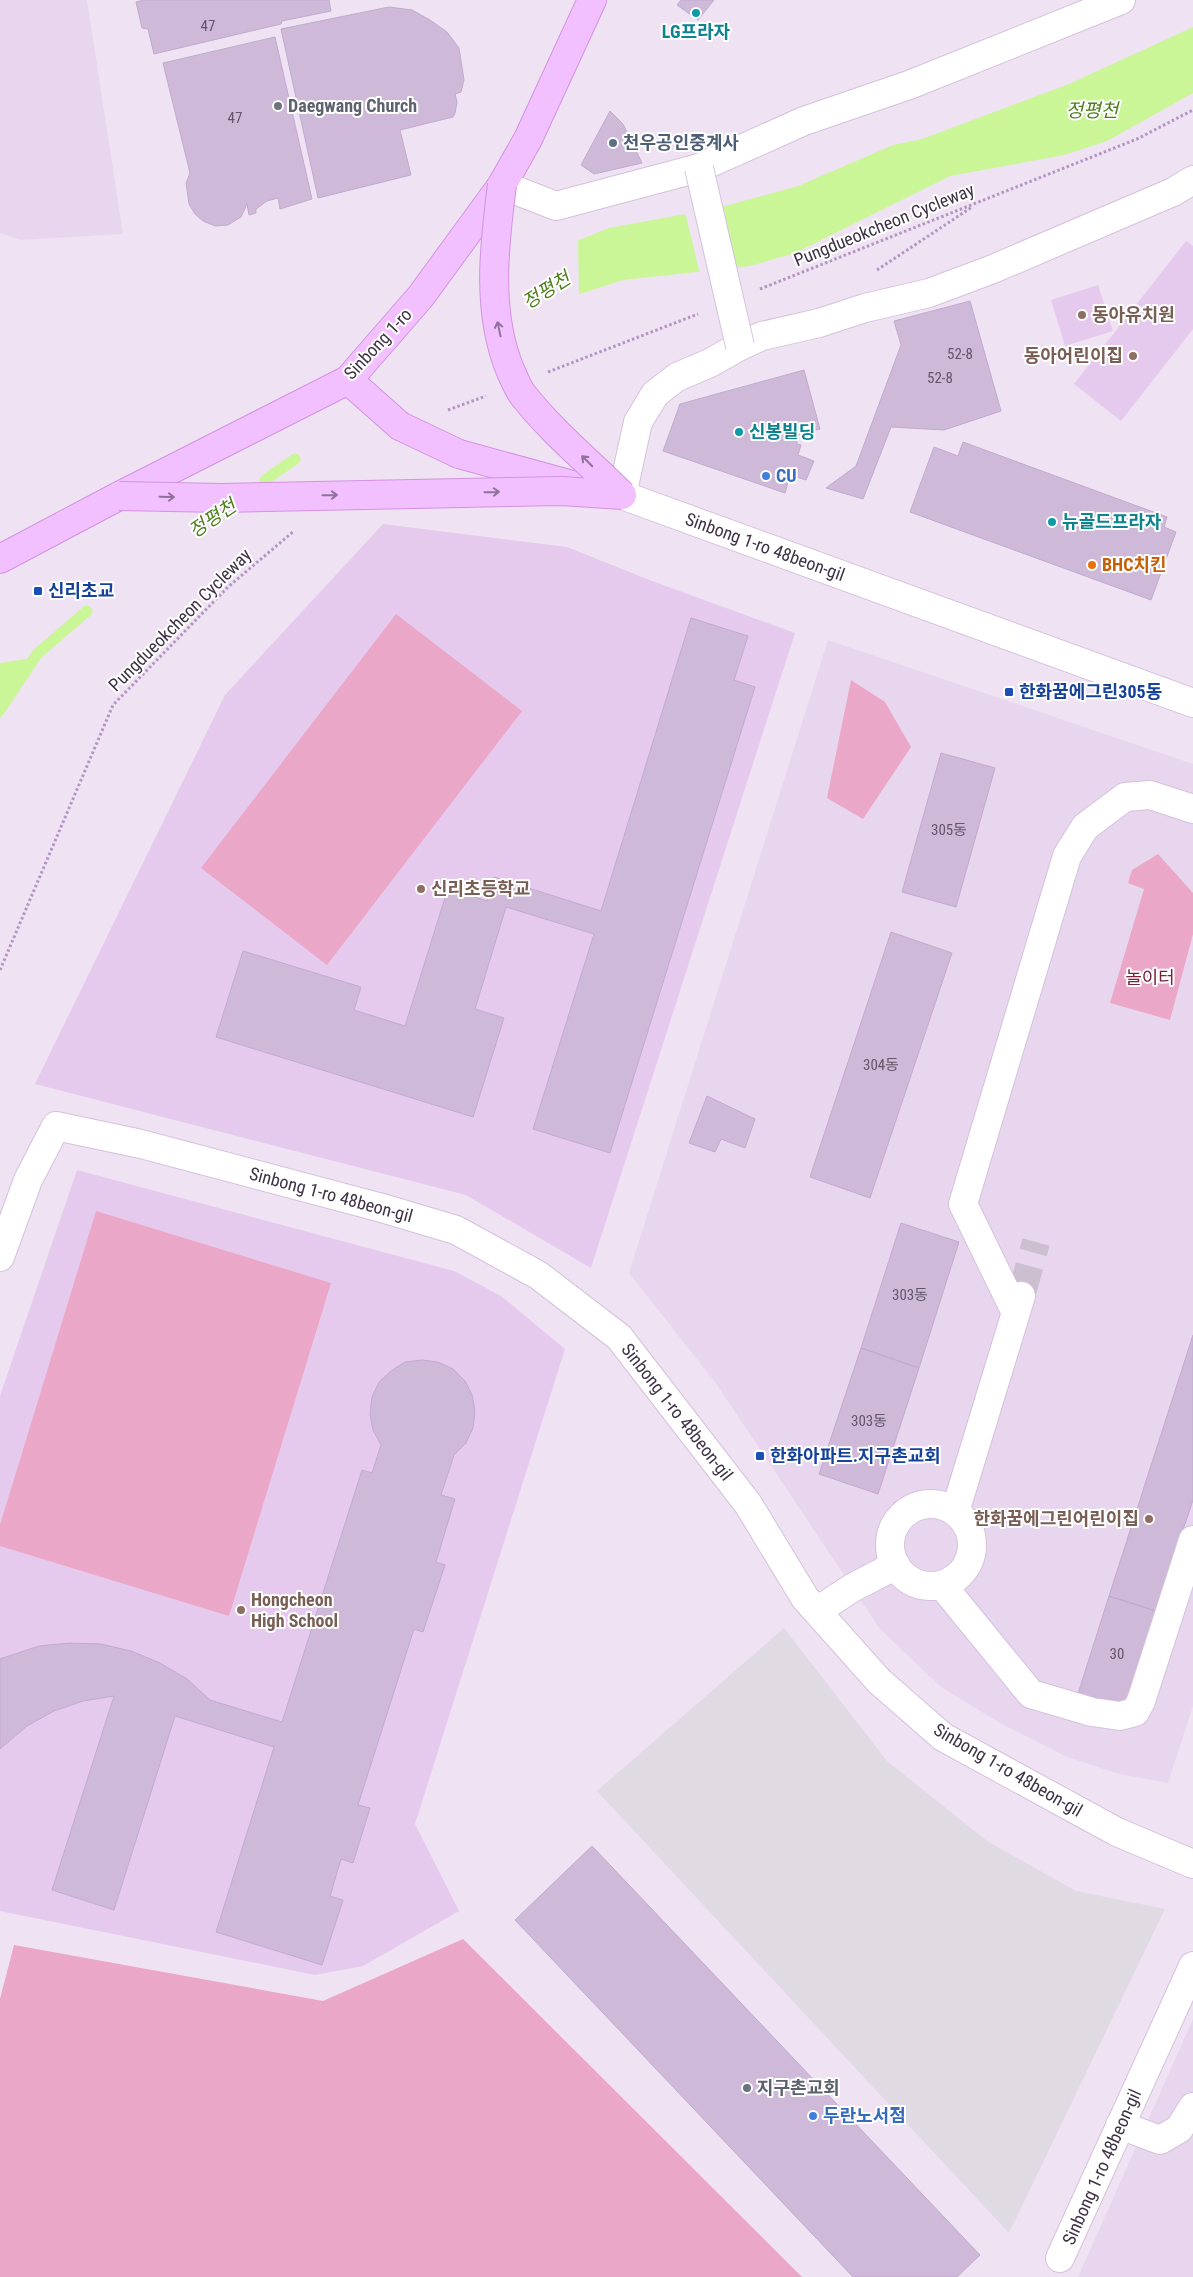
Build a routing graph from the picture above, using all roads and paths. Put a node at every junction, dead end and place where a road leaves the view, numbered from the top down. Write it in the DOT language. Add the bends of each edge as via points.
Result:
graph roads {
  1 [pos="592,0"];
  2 [pos="1121,0"];
  3 [pos="1193,110"];
  4 [pos="699,168"];
  5 [pos="1193,180"];
  6 [pos="502,185"];
  7 [pos="978,202"];
  8 [pos="871,274"];
  9 [pos="758,290"];
  10 [pos="703,312"];
  11 [pos="740,346"];
  12 [pos="546,373"];
  13 [pos="348,380"];
  14 [pos="491,394"];
  15 [pos="445,411"];
  16 [pos="622,495"];
  17 [pos="119,496"];
  18 [pos="300,526"];
  19 [pos="0,559"];
  20 [pos="1193,703"];
  21 [pos="1193,809"];
  22 [pos="0,970"];
  23 [pos="0,1257"];
  24 [pos="955,1512"];
  25 [pos="1193,1540"];
  26 [pos="896,1565"];
  27 [pos="942,1585"];
  28 [pos="817,1611"];
  29 [pos="1193,1864"];
  30 [pos="1193,1966"];
  31 [pos="1193,2107"];
  32 [pos="1120,2125"];
  33 [pos="1060,2258"];
  1 -- 6 [label="street, Sinbong 1-ro" via="528,139"];
  2 -- 4 [label="street" via="909,85 804,120"];
  3 -- 7 [label="path, Pungdueokcheon Cycleway" via="1137,139"];
  4 -- 6 [label="street" via="556,206"];
  4 -- 11 [label="street, bridge"];
  5 -- 11 [label="street" via="1173,192 929,293 762,336"];
  6 -- 13 [label="street, Sinbong 1-ro" via="421,296"];
  16 -- 6 [label="street, one-way, bridge" via="555,432 522,394 506,359 495,304 495,239"];
  7 -- 8 [label="path"];
  7 -- 9 [label="path, Pungdueokcheon Cycleway"];
  10 -- 12 [label="path"];
  11 -- 16 [label="street" via="710,364 677,377 655,394 638,422"];
  13 -- 16 [label="street, Sinbong 1-ro 48beon-gil, bridge" via="400,426 459,454 556,482"];
  13 -- 17 [label="street, Sinbong 1-ro"];
  14 -- 15 [label="path"];
  17 -- 16 [label="street, one-way, bridge" via="222,498 561,491"];
  16 -- 20 [label="street, Sinbong 1-ro 48beon-gil"];
  17 -- 19 [label="street, Sinbong 1-ro"];
  18 -- 22 [label="path, Pungdueokcheon Cycleway" via="228,587 113,705"];
  21 -- 24 [label="street" via="1150,795 1126,797 1085,827 1067,856 963,1204 1019,1303"];
  23 -- 28 [label="street, Sinbong 1-ro 48beon-gil" via="28,1180 56,1126 141,1144 456,1230 538,1275 618,1338 748,1504 805,1598"];
  24 -- 26 [label="street" via="930,1504 905,1514 891,1538 891,1552"];
  24 -- 27 [label="street" via="970,1533 970,1559 954,1580"];
  25 -- 27 [label="street" via="1141,1701 1135,1712 1120,1716 1084,1710 1031,1694"];
  26 -- 27 [label="street" via="904,1576 916,1583"];
  26 -- 28 [label="street"];
  28 -- 29 [label="street, Sinbong 1-ro 48beon-gil" via="879,1681 943,1736 1117,1832"];
  30 -- 32 [label="street, Sinbong 1-ro 48beon-gil"];
  31 -- 32 [label="street" via="1179,2129 1160,2140"];
  32 -- 33 [label="street, Sinbong 1-ro 48beon-gil"];
}
